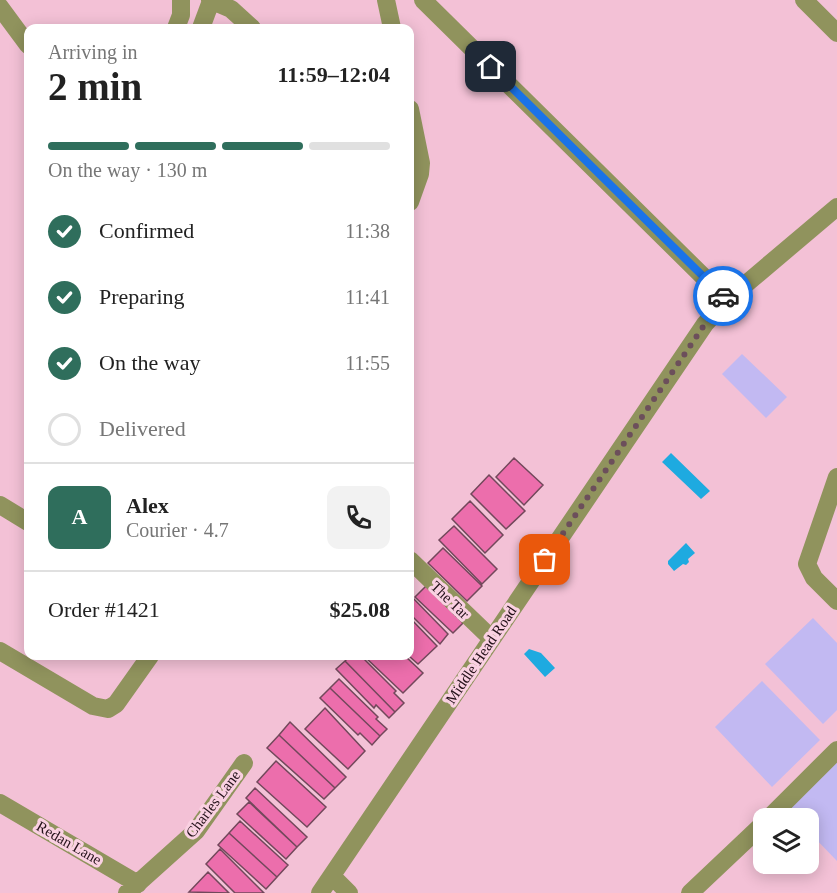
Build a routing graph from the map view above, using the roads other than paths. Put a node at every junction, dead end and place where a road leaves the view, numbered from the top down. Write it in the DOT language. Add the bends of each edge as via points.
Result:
graph roads {
  1 [pos="181,0"];
  2 [pos="386,0"];
  3 [pos="423,0"];
  4 [pos="805,0"];
  5 [pos="211,1"];
  6 [pos="0,7"];
  7 [pos="178,24"];
  8 [pos="202,24"];
  9 [pos="248,24"];
  10 [pos="391,24"];
  11 [pos="837,33"];
  12 [pos="24,40"];
  13 [pos="414,129"];
  14 [pos="414,190"];
  15 [pos="837,207"];
  16 [pos="727,300"];
  17 [pos="837,477"];
  18 [pos="0,506"];
  19 [pos="24,520"];
  20 [pos="414,564"];
  21 [pos="837,601"];
  22 [pos="492,639"];
  23 [pos="0,651"];
  24 [pos="147,660"];
  25 [pos="837,750"];
  26 [pos="244,763"];
  27 [pos="0,803"];
  28 [pos="779,808"];
  29 [pos="753,833"];
  30 [pos="332,876"];
  31 [pos="132,888"];
  32 [pos="320,893"];
  33 [pos="349,893"];
  34 [pos="690,893"];
  1 -- 7 [label="street"];
  2 -- 10 [label="street"];
  3 -- 16 [label="street"];
  4 -- 11 [label="street"];
  5 -- 8 [label="street"];
  5 -- 9 [label="street" via="231,9"];
  6 -- 12 [label="street"];
  13 -- 14 [label="street" via="421,163"];
  15 -- 16 [label="street, Middle Head Road"];
  16 -- 22 [label="street, Middle Head Road" via="705,324"];
  17 -- 21 [label="street" via="807,564 814,578"];
  18 -- 19 [label="street"];
  20 -- 22 [label="street, The Tar"];
  22 -- 30 [label="street, Middle Head Road"];
  23 -- 24 [label="street" via="93,706 108,709 116,704"];
  25 -- 28 [label="street"];
  26 -- 31 [label="street, Charles Lane" via="196,831"];
  27 -- 31 [label="street, Redan Lane"];
  29 -- 34 [label="street"];
  30 -- 32 [label="street, Middle Head Road"];
  30 -- 33 [label="street"];
}
